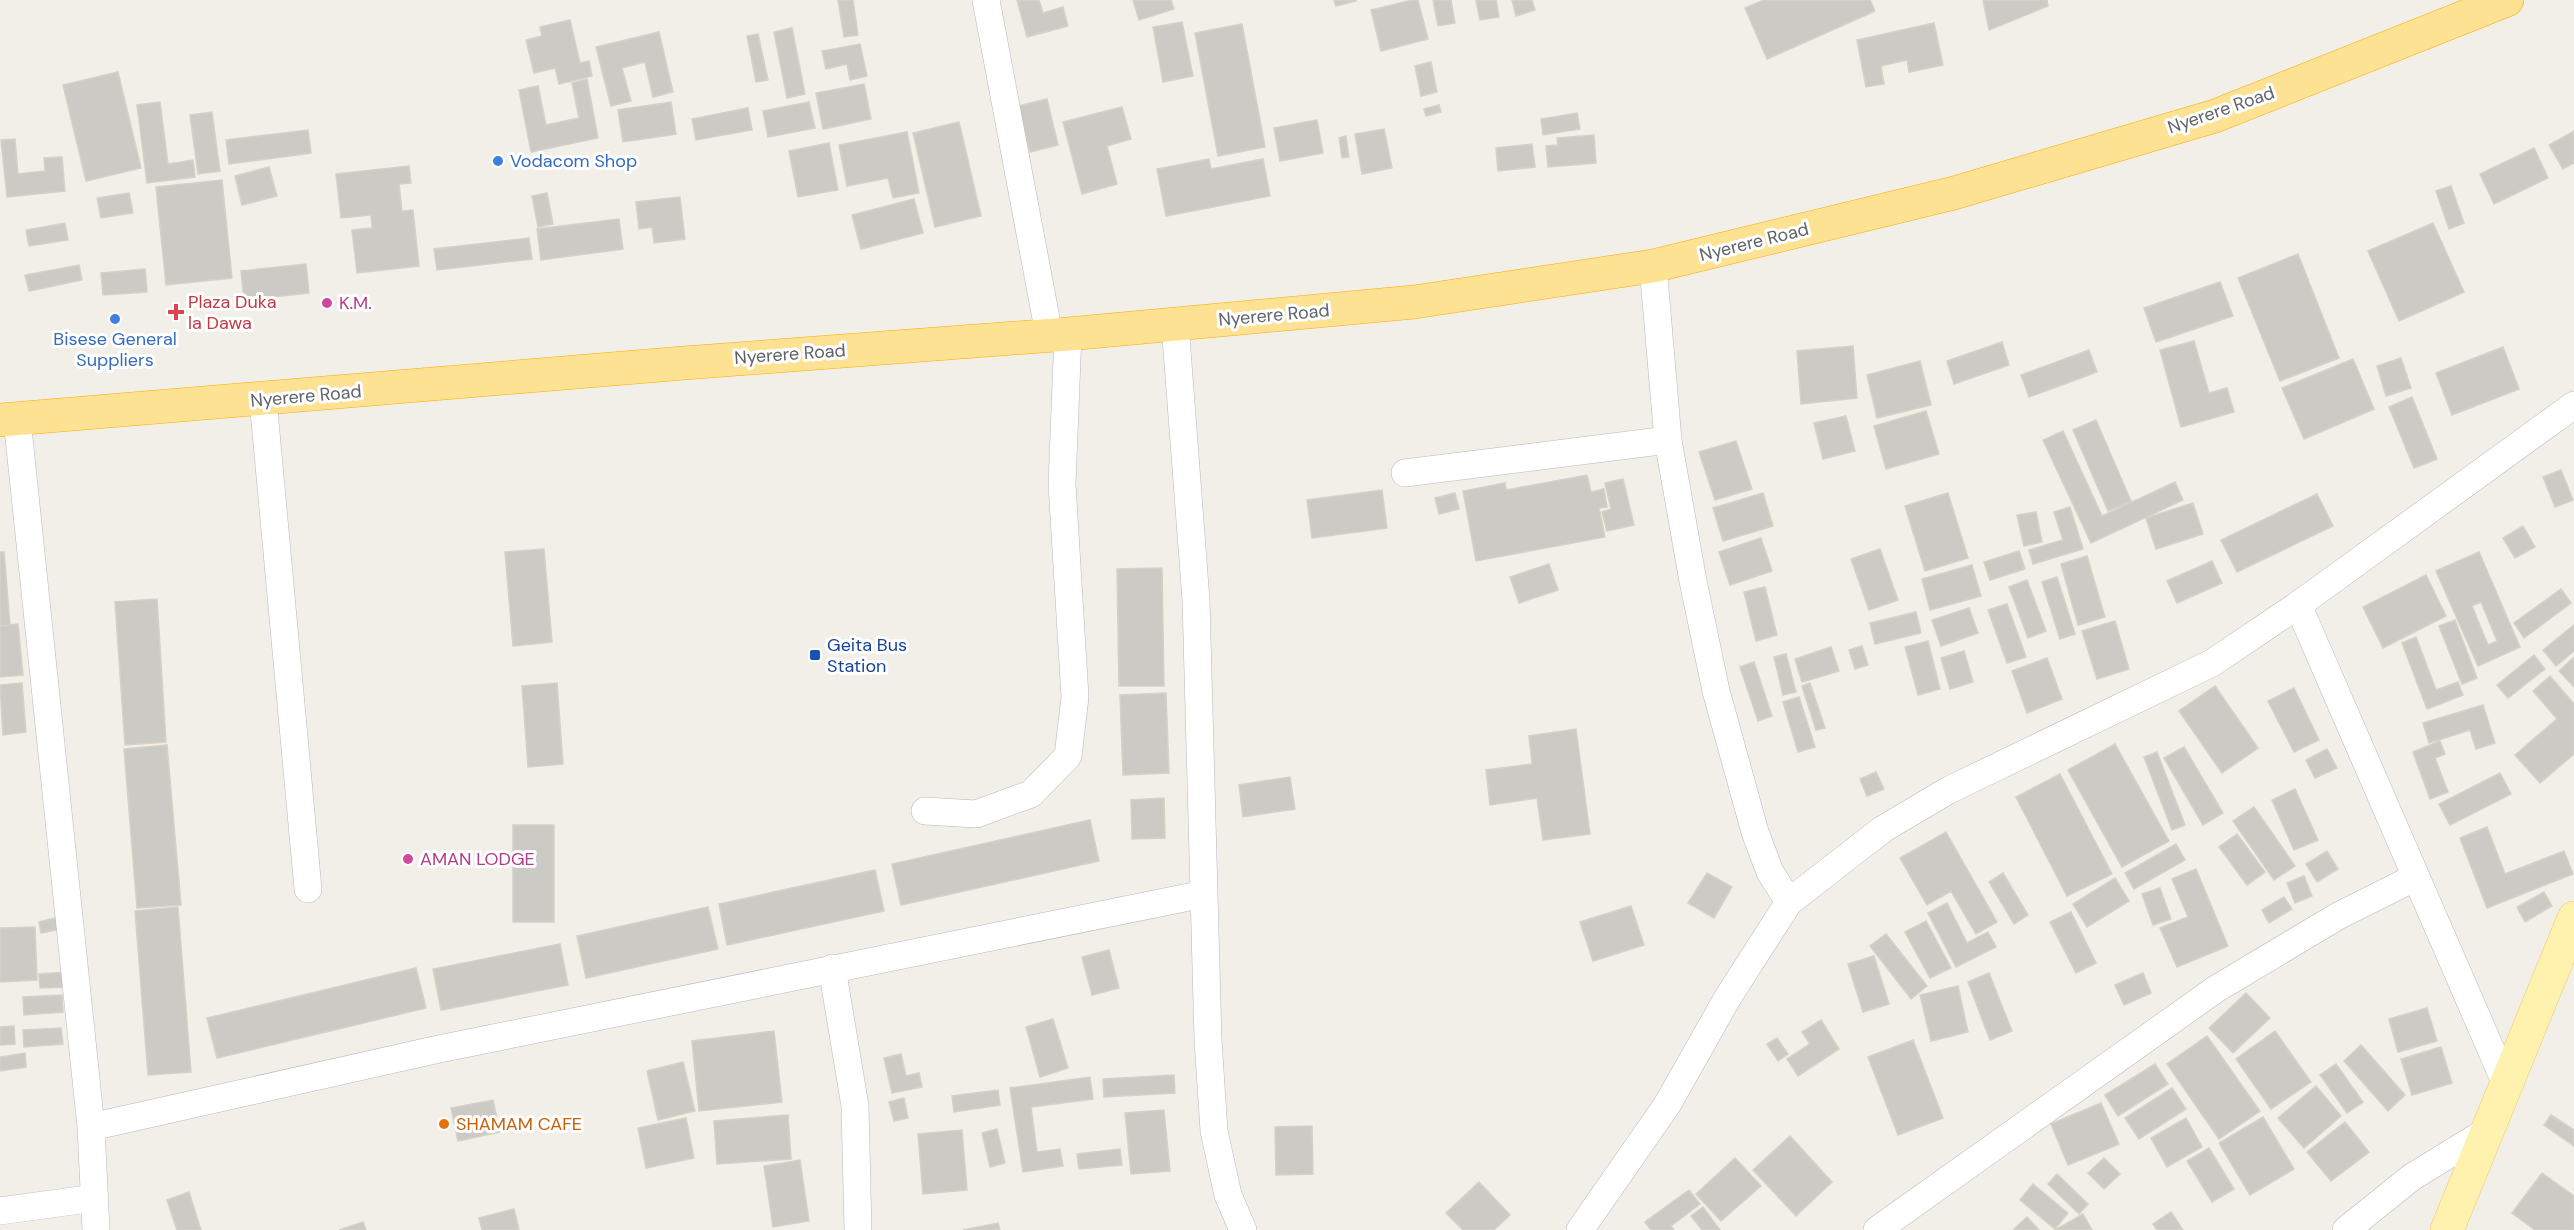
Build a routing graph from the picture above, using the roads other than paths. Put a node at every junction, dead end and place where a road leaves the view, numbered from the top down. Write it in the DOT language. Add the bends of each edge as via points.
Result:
graph roads {
  1 [pos="986,0"];
  2 [pos="2507,0"];
  3 [pos="1653,266"];
  4 [pos="1175,324"];
  5 [pos="1058,334"];
  6 [pos="263,400"];
  7 [pos="2574,405"];
  8 [pos="8,419"];
  9 [pos="1668,440"];
  10 [pos="1405,473"];
  11 [pos="2298,605"];
  12 [pos="925,811"];
  13 [pos="2416,877"];
  14 [pos="308,889"];
  15 [pos="1204,894"];
  16 [pos="1789,902"];
  17 [pos="2574,918"];
  18 [pos="832,968"];
  19 [pos="2506,1084"];
  20 [pos="92,1127"];
  21 [pos="2487,1131"];
  22 [pos="95,1198"];
  23 [pos="0,1211"];
  24 [pos="96,1230"];
  25 [pos="858,1230"];
  26 [pos="1243,1230"];
  27 [pos="1580,1230"];
  28 [pos="1877,1230"];
  29 [pos="2346,1230"];
  30 [pos="2447,1230"];
  1 -- 5 [label="street"];
  2 -- 3 [label="highway, Nyerere Road" via="2215,116 1954,193"];
  3 -- 4 [label="highway, Nyerere Road" via="1414,302"];
  3 -- 9 [label="street"];
  4 -- 5 [label="highway, Nyerere Road"];
  4 -- 15 [label="street" via="1196,600"];
  5 -- 6 [label="highway, Nyerere Road"];
  5 -- 12 [label="street" via="1062,484 1075,697 1068,756 1031,794 976,814"];
  6 -- 8 [label="highway, Nyerere Road"];
  6 -- 14 [label="street"];
  7 -- 11 [label="street"];
  8 -- 20 [label="street"];
  9 -- 10 [label="street"];
  9 -- 16 [label="street" via="1716,691 1755,832 1770,872"];
  11 -- 13 [label="street"];
  11 -- 16 [label="street" via="2212,663 1949,790 1883,829"];
  13 -- 19 [label="street"];
  13 -- 28 [label="street" via="2337,916 2216,989"];
  15 -- 18 [label="street"];
  15 -- 26 [label="street" via="1214,1131 1228,1196"];
  16 -- 27 [label="street" via="1728,997 1667,1105"];
  17 -- 19 [label="main road"];
  18 -- 20 [label="street" via="439,1049"];
  18 -- 25 [label="street" via="855,1106"];
  19 -- 21 [label="main road"];
  20 -- 22 [label="street"];
  21 -- 29 [label="street" via="2412,1178"];
  21 -- 30 [label="main road"];
  22 -- 23 [label="street"];
  22 -- 24 [label="street"];
}
